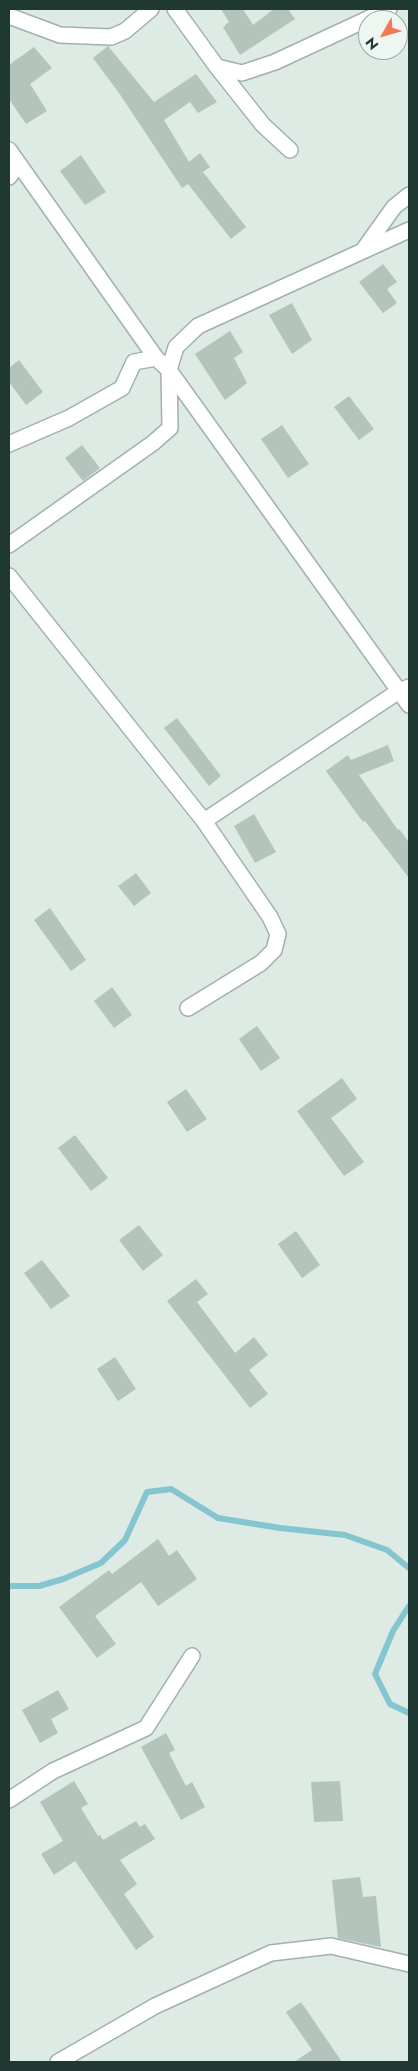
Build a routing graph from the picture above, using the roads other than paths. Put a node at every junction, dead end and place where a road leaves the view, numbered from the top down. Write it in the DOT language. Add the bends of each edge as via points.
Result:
graph roads {
  1 [pos="151,9"];
  2 [pos="175,9"];
  3 [pos="389,9"];
  4 [pos="9,16"];
  5 [pos="217,67"];
  6 [pos="9,150"];
  7 [pos="290,150"];
  8 [pos="19,164"];
  9 [pos="9,177"];
  10 [pos="409,195"];
  11 [pos="409,230"];
  12 [pos="364,250"];
  13 [pos="156,358"];
  14 [pos="169,370"];
  15 [pos="9,444"];
  16 [pos="9,545"];
  17 [pos="9,576"];
  18 [pos="404,689"];
  19 [pos="409,705"];
  20 [pos="204,821"];
  21 [pos="188,1008"];
  22 [pos="192,1656"];
  23 [pos="9,1800"];
  24 [pos="409,1964"];
  25 [pos="58,2062"];
  1 -- 4 [label="street" via="125,30 111,36 60,34"];
  2 -- 5 [label="street"];
  3 -- 5 [label="street" via="275,62 242,73"];
  5 -- 7 [label="street" via="263,125"];
  6 -- 8 [label="street"];
  8 -- 9 [label="street"];
  8 -- 13 [label="street"];
  10 -- 12 [label="street" via="394,207"];
  11 -- 12 [label="street"];
  12 -- 14 [label="street" via="198,326 176,347"];
  13 -- 14 [label="street"];
  13 -- 15 [label="street" via="134,362 122,388 69,418"];
  14 -- 16 [label="street" via="170,428 153,444"];
  14 -- 18 [label="street"];
  17 -- 20 [label="street"];
  18 -- 19 [label="street"];
  18 -- 20 [label="street"];
  20 -- 21 [label="street" via="278,934 274,950 261,963"];
  22 -- 23 [label="street" via="146,1728 53,1771"];
  24 -- 25 [label="street" via="331,1946 271,1953 155,2006"];
}
